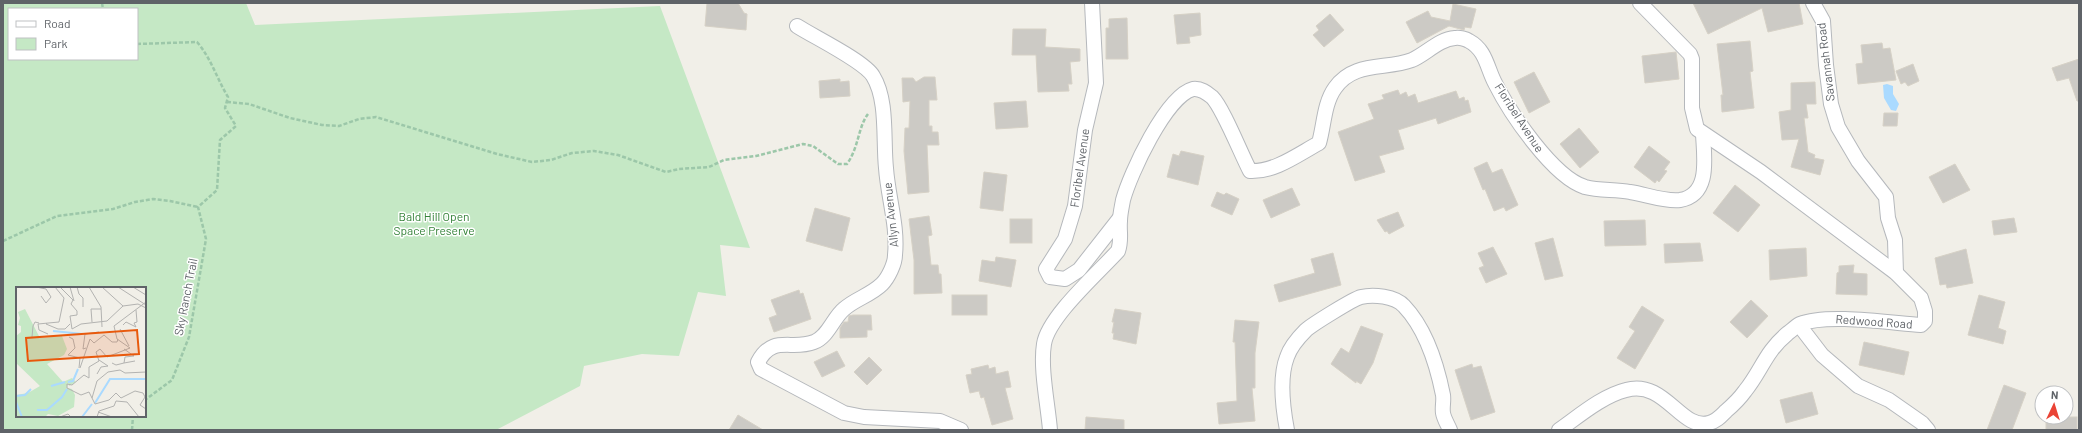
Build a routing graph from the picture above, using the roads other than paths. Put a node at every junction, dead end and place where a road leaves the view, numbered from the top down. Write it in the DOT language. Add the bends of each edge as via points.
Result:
graph roads {
  1 [pos="1092,3"];
  2 [pos="1640,3"];
  3 [pos="1813,3"];
  4 [pos="797,26"];
  5 [pos="1703,134"];
  6 [pos="1119,219"];
  7 [pos="1896,273"];
  8 [pos="1800,324"];
  9 [pos="961,430"];
  10 [pos="1050,430"];
  11 [pos="1287,430"];
  12 [pos="1450,430"];
  13 [pos="1559,430"];
  14 [pos="1928,430"];
  1 -- 6 [label="street, Floribel Avenue" via="1096,83 1085,130 1075,206 1065,239 1046,269 1050,278 1066,279 1079,270"];
  2 -- 5 [label="street, Redwood Road" via="1690,54 1694,121 1697,129"];
  3 -- 7 [label="street, Savannah Road" via="1823,21 1831,104 1838,127 1858,161 1886,197 1888,218 1895,240"];
  4 -- 9 [label="street, Allyn Avenue" via="862,66 872,74 876,83 884,124 896,256 886,279 876,289 844,309 821,338 814,342 769,347 758,362 761,369 844,413 940,421"];
  5 -- 6 [label="street, Floribel Avenue" via="1702,180 1698,192 1688,199 1677,200 1583,186 1564,176 1543,156 1495,83 1479,47 1468,40 1455,38 1442,42 1413,59 1398,64 1367,67 1354,72 1335,88 1319,144 1270,169 1260,171 1250,171 1213,98 1202,90 1185,92 1176,100 1148,140 1134,168"];
  5 -- 7 [label="street, Redwood Road" via="1760,172"];
  6 -- 10 [label="street, Floribel Avenue" via="1121,242 1118,251 1049,327 1044,344 1044,374"];
  7 -- 8 [label="street, Redwood Road" via="1921,298 1925,311 1925,321 1921,326 1821,319"];
  8 -- 13 [label="street, Redwood Road" via="1777,342 1746,390 1717,420 1696,423 1655,392 1627,389 1611,396"];
  8 -- 14 [label="street" via="1822,355 1858,386 1890,400"];
  11 -- 12 [label="street" via="1283,410 1283,385 1286,358 1296,342 1307,329 1360,297 1376,296 1403,304 1413,318 1433,360 1443,396 1443,414"];
}
